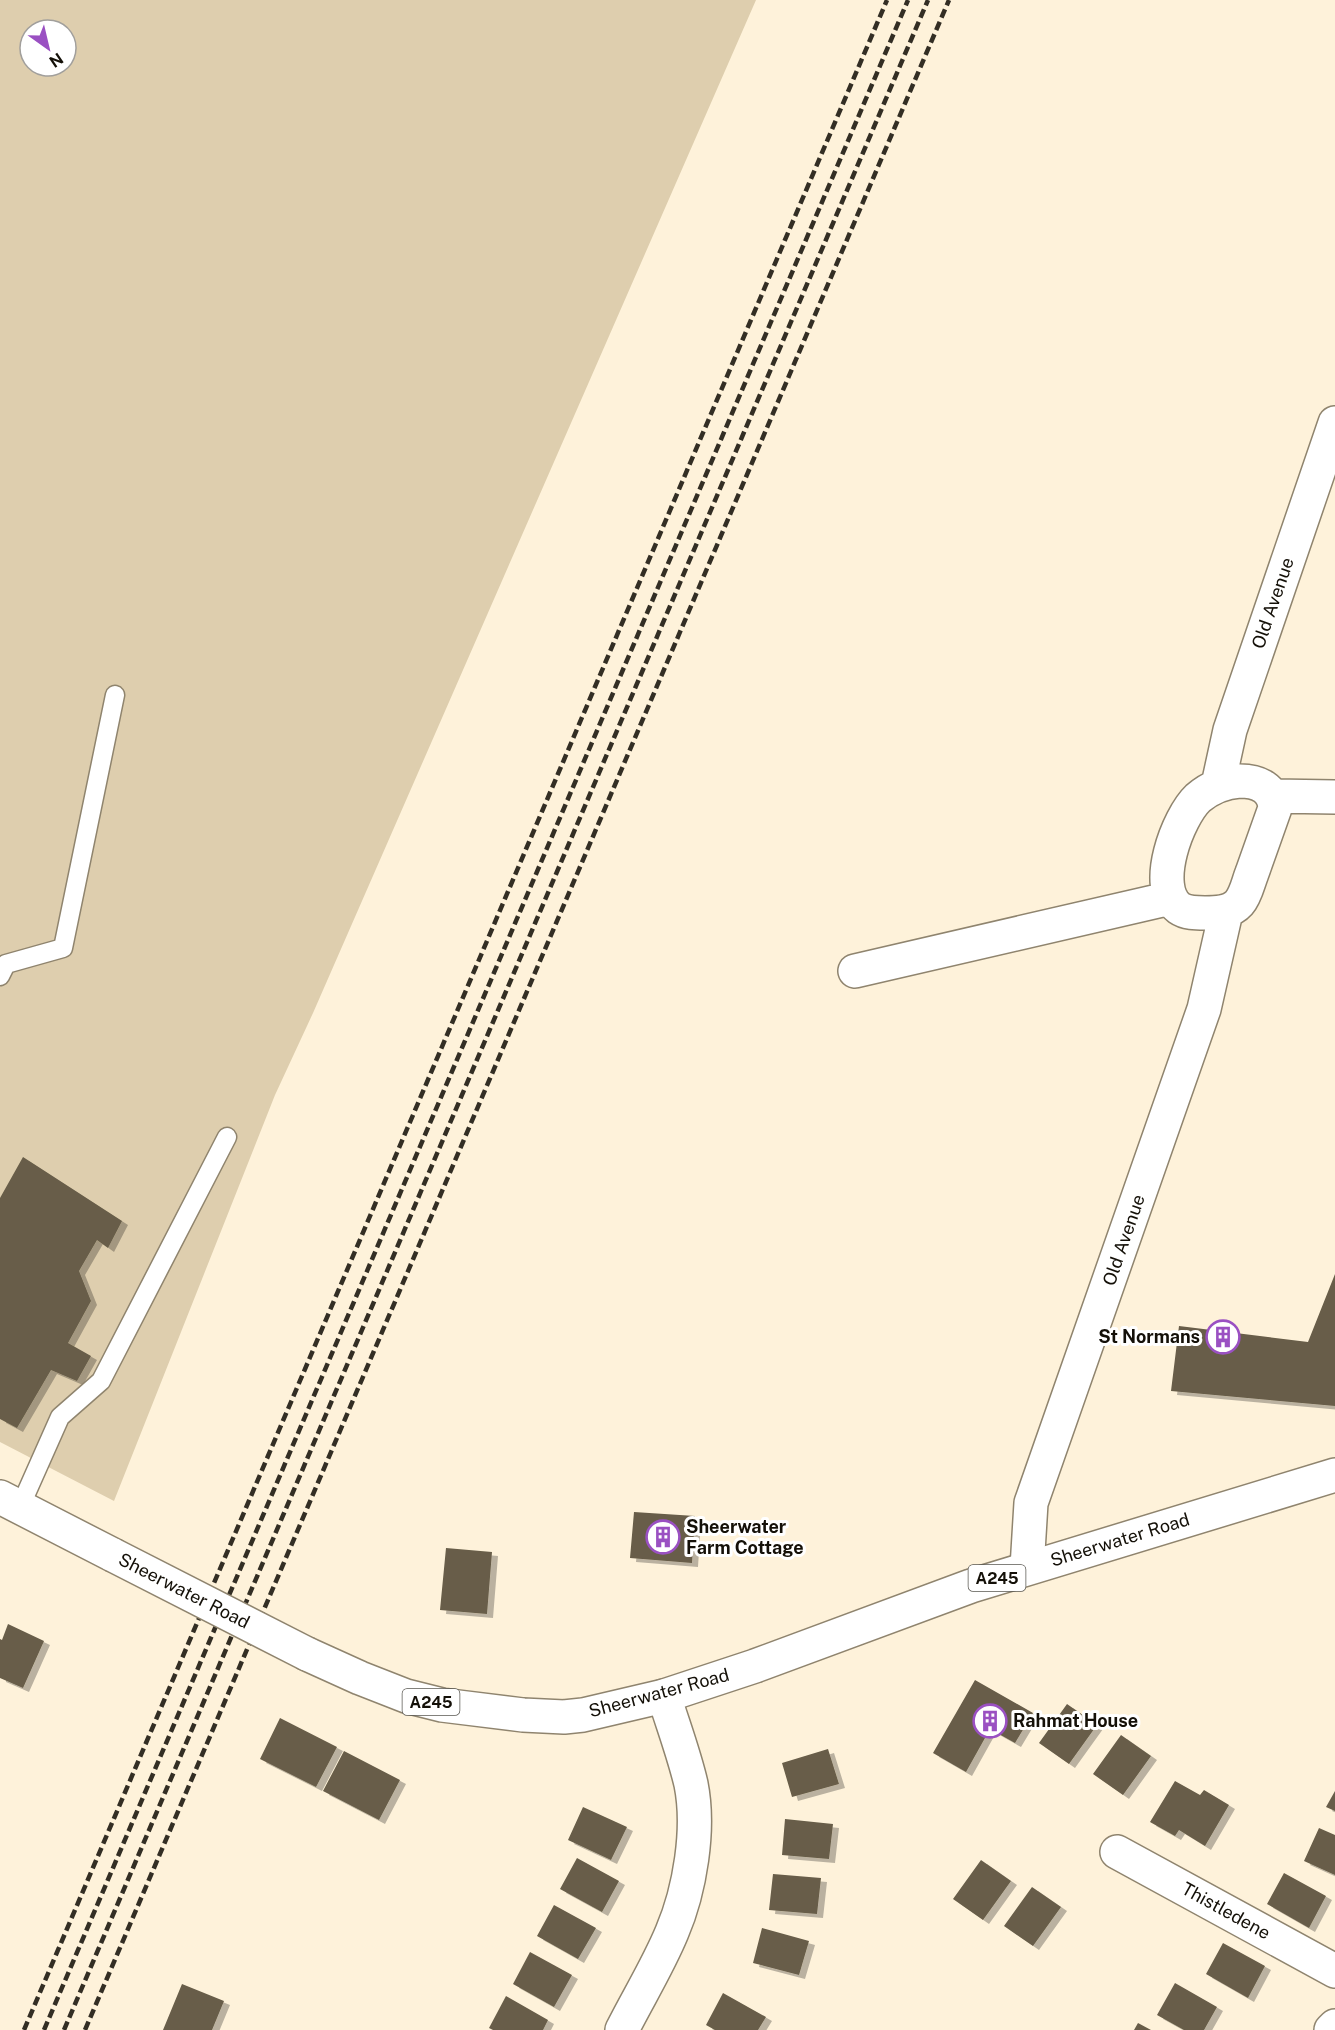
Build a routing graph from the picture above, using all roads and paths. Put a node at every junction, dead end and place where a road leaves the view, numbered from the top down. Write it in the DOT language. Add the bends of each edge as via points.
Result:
graph roads {
  1 [pos="1335,423"];
  2 [pos="115,695"];
  3 [pos="1218,785"];
  4 [pos="1274,796"];
  5 [pos="1335,797"];
  6 [pos="1171,898"];
  7 [pos="1226,912"];
  8 [pos="855,971"];
  9 [pos="0,976"];
  10 [pos="227,1137"];
  11 [pos="1335,1475"];
  12 [pos="10,1502"];
  13 [pos="1027,1568"];
  14 [pos="664,1696"];
  15 [pos="1117,1852"];
  16 [pos="1335,1971"];
  17 [pos="1335,2026"];
  18 [pos="622,2030"];
  19 [pos="1331,2030"];
  1 -- 3 [label="street, Old Avenue" via="1230,730"];
  2 -- 9 [label="lane" via="63,948 6,964"];
  3 -- 4 [label="street" via="1253,782 1265,786"];
  3 -- 6 [label="street" via="1191,806 1176,834 1168,861"];
  4 -- 5 [label="street"];
  4 -- 7 [label="street" via="1275,808 1244,896"];
  6 -- 7 [label="street" via="1189,912"];
  6 -- 8 [label="street"];
  7 -- 13 [label="street, Old Avenue" via="1204,1010 1031,1503"];
  10 -- 12 [label="lane" via="101,1381 60,1417"];
  11 -- 13 [label="street, Sheerwater Road / A245"];
  12 -- 14 [label="street, Sheerwater Road / A245, bridge" via="307,1654 406,1696 480,1710 564,1717"];
  13 -- 14 [label="street, Sheerwater Road / A245"];
  14 -- 18 [label="street" via="691,1786 693,1852 672,1932"];
  15 -- 16 [label="street, Thistledene"];
  17 -- 19 [label="street"];
}
